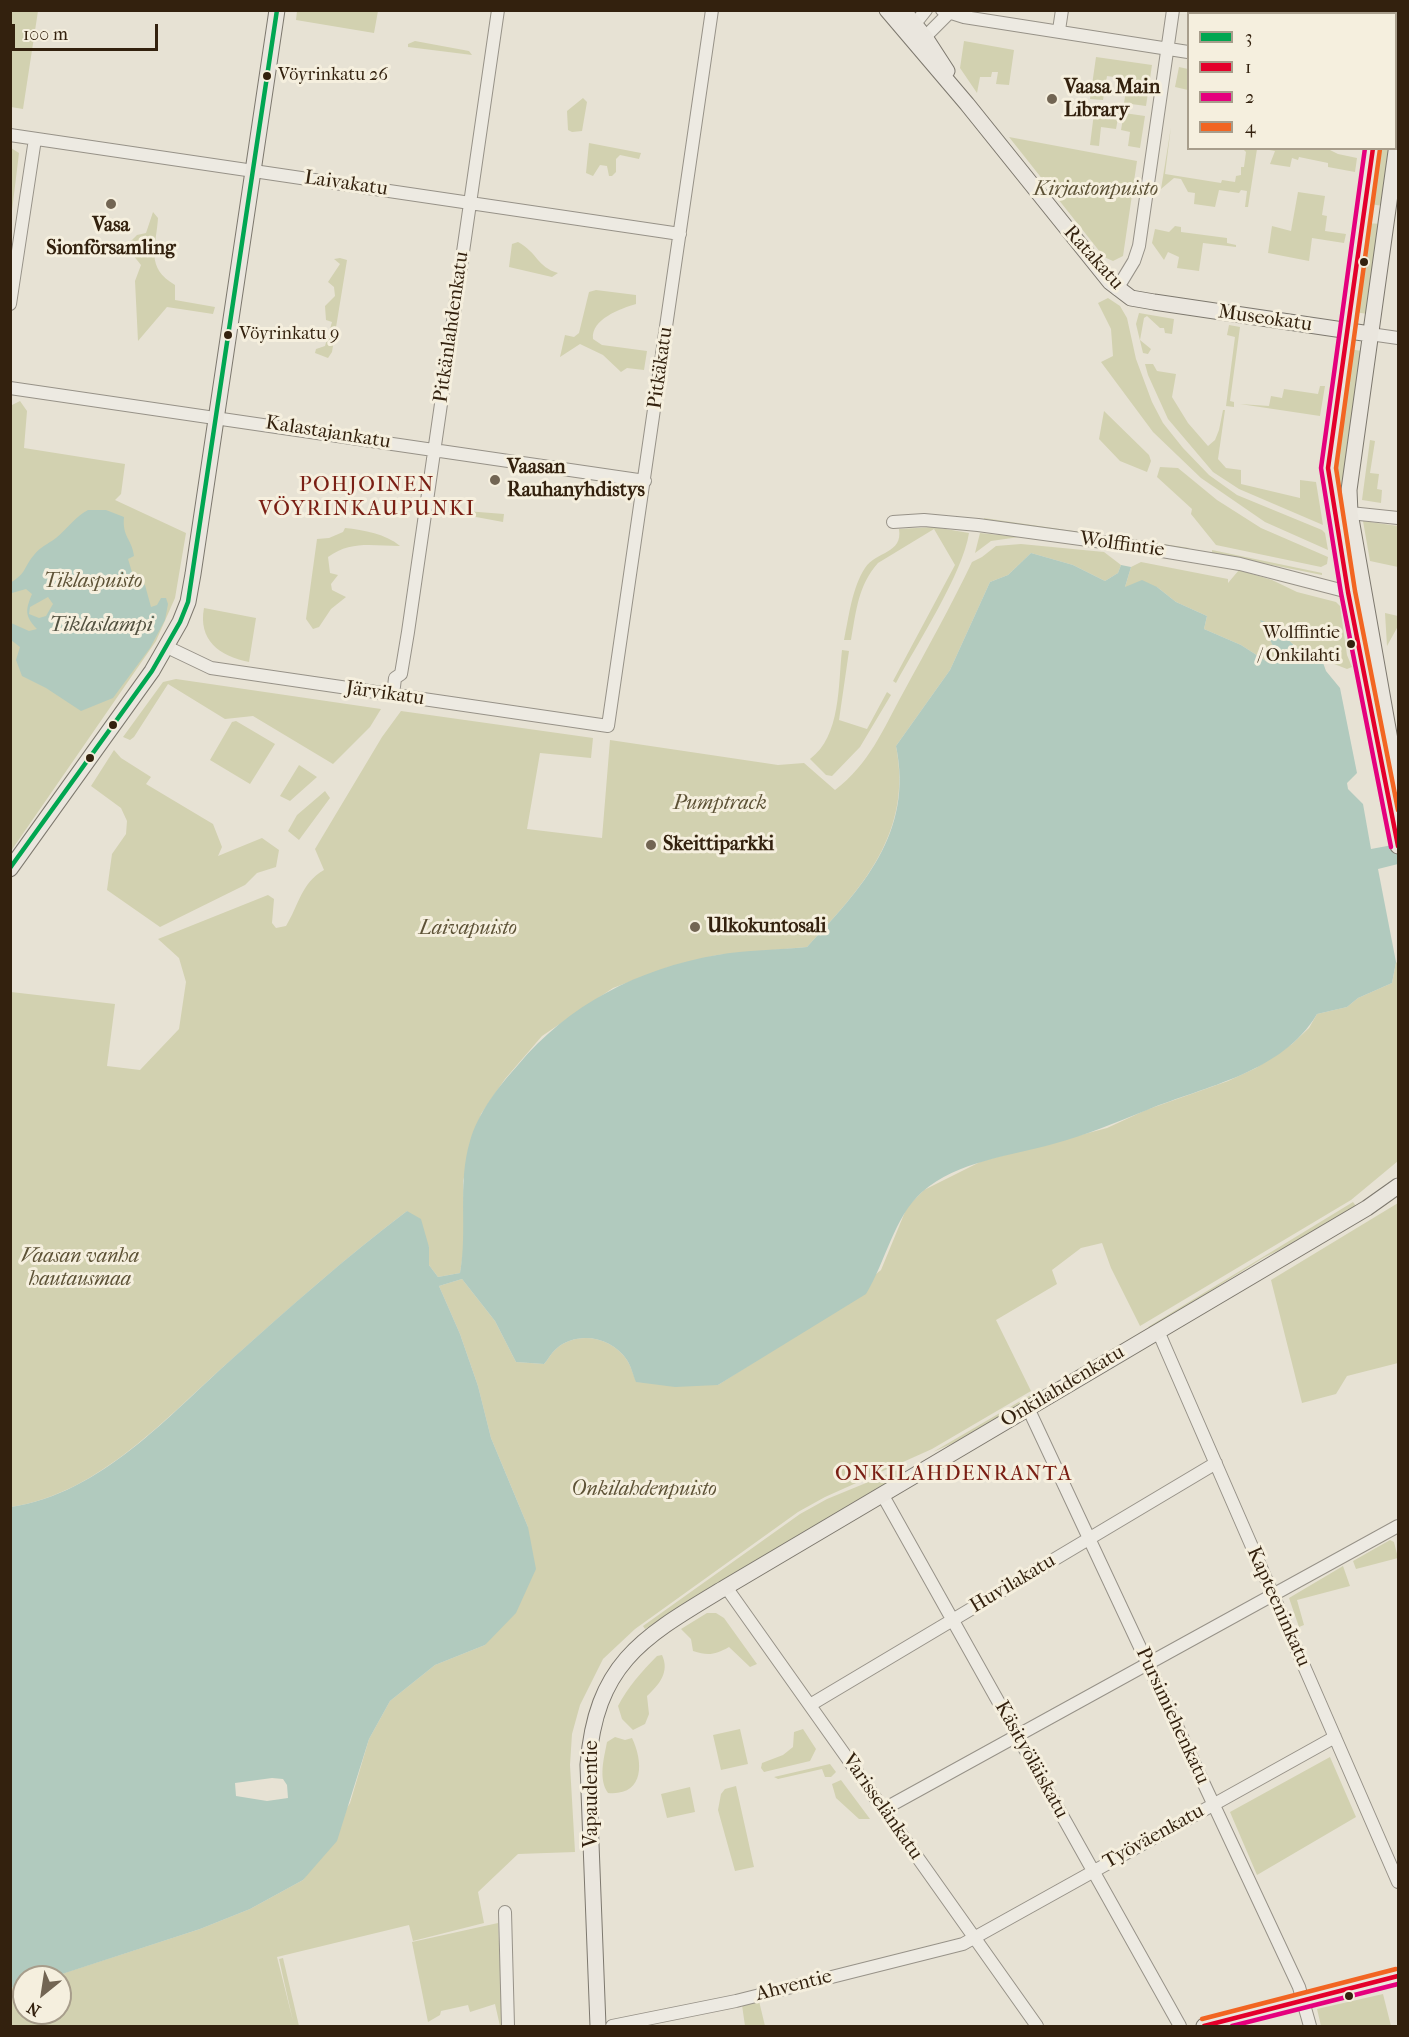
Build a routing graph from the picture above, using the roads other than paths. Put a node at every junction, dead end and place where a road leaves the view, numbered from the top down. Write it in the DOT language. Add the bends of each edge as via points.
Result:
graph roads {
  1 [pos="277,10"];
  2 [pos="498,10"];
  3 [pos="712,10"];
  4 [pos="887,10"];
  5 [pos="903,10"];
  6 [pos="926,10"];
  7 [pos="1062,10"];
  8 [pos="1173,10"];
  9 [pos="948,11"];
  10 [pos="1059,30"];
  11 [pos="915,33"];
  12 [pos="1167,48"];
  13 [pos="1187,52"];
  14 [pos="10,135"];
  15 [pos="35,139"];
  16 [pos="1373,150"];
  17 [pos="1396,150"];
  18 [pos="254,170"];
  19 [pos="471,202"];
  20 [pos="680,234"];
  21 [pos="1117,289"];
  22 [pos="1131,298"];
  23 [pos="10,304"];
  24 [pos="1347,331"];
  25 [pos="1370,334"];
  26 [pos="1398,338"];
  27 [pos="10,388"];
  28 [pos="218,417"];
  29 [pos="434,450"];
  30 [pos="645,481"];
  31 [pos="1350,513"];
  32 [pos="1398,518"];
  33 [pos="893,522"];
  34 [pos="1348,592"];
  35 [pos="1366,596"];
  36 [pos="167,647"];
  37 [pos="393,695"];
  38 [pos="608,726"];
  39 [pos="1398,785"];
  40 [pos="1398,842"];
  41 [pos="10,869"];
  42 [pos="1398,1186"];
  43 [pos="1158,1331"];
  44 [pos="1028,1408"];
  45 [pos="1216,1463"];
  46 [pos="882,1494"];
  47 [pos="1398,1526"];
  48 [pos="1090,1539"];
  49 [pos="726,1587"];
  50 [pos="1273,1594"];
  51 [pos="953,1620"];
  52 [pos="1148,1664"];
  53 [pos="810,1705"];
  54 [pos="1018,1736"];
  55 [pos="1335,1737"];
  56 [pos="1214,1804"];
  57 [pos="884,1809"];
  58 [pos="1094,1871"];
  59 [pos="1398,1882"];
  60 [pos="505,1912"];
  61 [pos="974,1937"];
  62 [pos="1398,1976"];
  63 [pos="1303,2000"];
  64 [pos="508,2026"];
  65 [pos="598,2026"];
  66 [pos="612,2026"];
  67 [pos="1037,2026"];
  68 [pos="1180,2026"];
  69 [pos="1204,2026"];
  70 [pos="1310,2026"];
  1 -- 18 [label="main road"];
  2 -- 19 [label="street, Pitkänlahdenkatu"];
  3 -- 20 [label="street, Pitkäkatu"];
  4 -- 11 [label="main road, Ratakatu"];
  5 -- 11 [label="main road, Ratakatu"];
  6 -- 11 [label="street"];
  7 -- 10 [label="street"];
  8 -- 12 [label="street"];
  9 -- 10 [label="street"];
  9 -- 11 [label="street"];
  10 -- 12 [label="street"];
  11 -- 21 [label="main road, Ratakatu" via="967,104"];
  12 -- 13 [label="street"];
  12 -- 21 [label="street" via="1139,246"];
  14 -- 15 [label="street, Laivakatu"];
  15 -- 18 [label="street, Laivakatu"];
  15 -- 23 [label="street"];
  16 -- 24 [label="main road"];
  17 -- 25 [label="main road"];
  18 -- 19 [label="street, Laivakatu"];
  18 -- 28 [label="main road"];
  19 -- 20 [label="street, Laivakatu"];
  19 -- 29 [label="street, Pitkänlahdenkatu"];
  20 -- 30 [label="street, Pitkäkatu"];
  21 -- 22 [label="main road, Ratakatu"];
  22 -- 24 [label="main road, Museokatu"];
  24 -- 25 [label="main road, Museokatu"];
  24 -- 34 [label="main road" via="1328,468"];
  25 -- 26 [label="street, Museokatu"];
  25 -- 31 [label="main road" via="1350,472"];
  27 -- 28 [label="street, Kalastajankatu"];
  28 -- 29 [label="street, Kalastajankatu"];
  28 -- 36 [label="main road" via="188,602"];
  29 -- 30 [label="street, Kalastajankatu"];
  29 -- 37 [label="street, Pitkänlahdenkatu" via="408,632"];
  30 -- 38 [label="street, Pitkäkatu"];
  31 -- 32 [label="street"];
  31 -- 35 [label="main road"];
  33 -- 34 [label="street, Wolffintie" via="924,520 978,525 1143,548 1240,564"];
  34 -- 35 [label="street, Wolffintie"];
  34 -- 40 [label="main road"];
  35 -- 39 [label="main road"];
  36 -- 37 [label="street, Järvikatu" via="212,668"];
  36 -- 41 [label="main road"];
  37 -- 38 [label="street, Järvikatu"];
  42 -- 43 [label="main road, Onkilahdenkatu"];
  43 -- 44 [label="main road, Onkilahdenkatu"];
  43 -- 45 [label="street, Kapteeninkatu"];
  44 -- 46 [label="main road, Onkilahdenkatu"];
  44 -- 48 [label="street, Pursimiehenkatu"];
  45 -- 48 [label="street, Huvilakatu"];
  45 -- 50 [label="street, Kapteeninkatu"];
  46 -- 49 [label="main road, Onkilahdenkatu"];
  46 -- 51 [label="street, Käsityöläiskatu"];
  47 -- 50 [label="street"];
  48 -- 51 [label="street, Huvilakatu"];
  48 -- 52 [label="street, Pursimiehenkatu"];
  49 -- 53 [label="street, Varisselänkatu"];
  49 -- 65 [label="main road, Vapaudentie" via="666,1624 632,1651 597,1711 588,1765"];
  50 -- 52 [label="street"];
  50 -- 55 [label="street, Kapteeninkatu"];
  51 -- 53 [label="street, Huvilakatu"];
  51 -- 54 [label="street, Käsityöläiskatu"];
  52 -- 54 [label="street"];
  52 -- 56 [label="street, Pursimiehenkatu"];
  53 -- 57 [label="street, Varisselänkatu"];
  54 -- 57 [label="street"];
  54 -- 58 [label="street, Käsityöläiskatu"];
  55 -- 56 [label="street, Työväenkatu"];
  55 -- 59 [label="street, Kapteeninkatu"];
  56 -- 58 [label="street, Työväenkatu"];
  56 -- 63 [label="street, Pursimiehenkatu"];
  57 -- 61 [label="street, Varisselänkatu"];
  58 -- 61 [label="street, Työväenkatu"];
  58 -- 68 [label="street, Käsityöläiskatu"];
  60 -- 64 [label="street"];
  61 -- 66 [label="street, Ahventie" via="963,1944 854,1972"];
  61 -- 67 [label="street, Varisselänkatu"];
  62 -- 63 [label="main road"];
  63 -- 69 [label="main road"];
  63 -- 70 [label="street, Pursimiehenkatu"];
}
